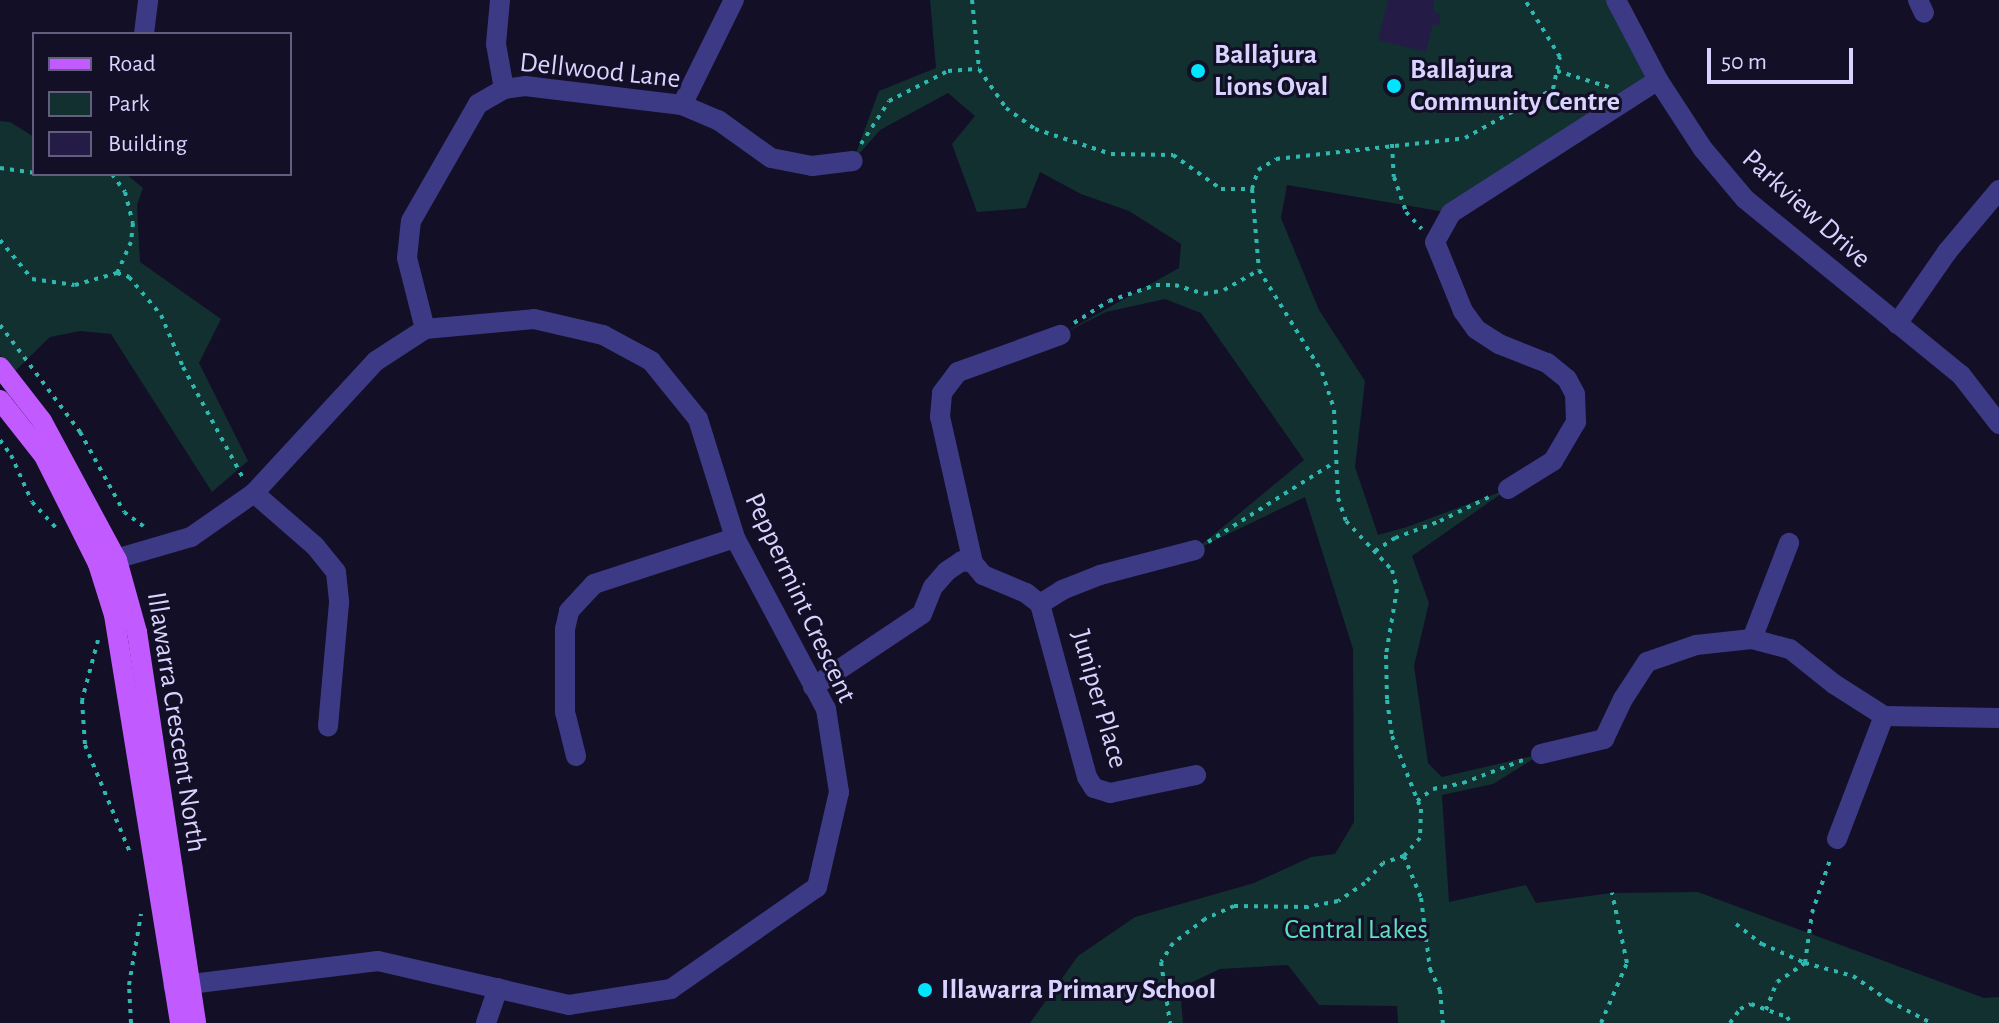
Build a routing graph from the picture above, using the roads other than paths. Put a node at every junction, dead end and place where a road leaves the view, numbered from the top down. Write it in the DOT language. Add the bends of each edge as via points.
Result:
graph roads {
  1 [pos="148,0"];
  2 [pos="500,0"];
  3 [pos="734,0"];
  4 [pos="1616,0"];
  5 [pos="144,32"];
  6 [pos="1658,80"];
  7 [pos="504,89"];
  8 [pos="682,105"];
  9 [pos="853,161"];
  10 [pos="1999,190"];
  11 [pos="1897,324"];
  12 [pos="425,329"];
  13 [pos="1060,335"];
  14 [pos="0,367"];
  15 [pos="0,400"];
  16 [pos="1999,424"];
  17 [pos="1508,489"];
  18 [pos="254,493"];
  19 [pos="735,538"];
  20 [pos="1789,543"];
  21 [pos="1195,550"];
  22 [pos="108,562"];
  23 [pos="973,563"];
  24 [pos="1040,604"];
  25 [pos="1752,639"];
  26 [pos="813,687"];
  27 [pos="1884,716"];
  28 [pos="1999,718"];
  29 [pos="328,727"];
  30 [pos="1541,754"];
  31 [pos="576,756"];
  32 [pos="1196,775"];
  33 [pos="1837,839"];
  34 [pos="183,984"];
  35 [pos="498,988"];
  36 [pos="180,1023"];
  37 [pos="196,1023"];
  38 [pos="486,1023"];
  1 -- 5 [label="street"];
  2 -- 7 [label="street" via="496,44"];
  3 -- 8 [label="street"];
  4 -- 6 [label="street, Parkview Drive"];
  6 -- 11 [label="street, Parkview Drive" via="1703,149 1745,199"];
  6 -- 17 [label="street" via="1451,213 1435,242 1463,311 1476,329 1547,363 1567,379 1575,394 1576,422 1569,439 1553,461"];
  7 -- 8 [label="street, Dellwood Lane" via="525,86"];
  7 -- 12 [label="street, Dellwood Lane" via="478,104 411,221 407,258"];
  8 -- 9 [label="street, Dellwood Lane" via="718,120 771,158 812,166"];
  10 -- 11 [label="street"];
  11 -- 16 [label="street, Parkview Drive" via="1961,375"];
  12 -- 18 [label="street, Peppermint Crescent" via="376,361"];
  12 -- 19 [label="street, Peppermint Crescent" via="534,319 603,335 651,361 698,419"];
  13 -- 23 [label="street" via="958,372 942,393 940,417"];
  14 -- 22 [label="main road, Illawarra Crescent North" via="42,421"];
  15 -- 22 [label="main road, Illawarra Crescent North" via="44,456"];
  18 -- 22 [label="street, Peppermint Crescent" via="191,537"];
  18 -- 29 [label="street" via="315,546 336,572 339,603"];
  19 -- 26 [label="street, Peppermint Crescent"];
  19 -- 31 [label="street" via="594,584 569,611 565,712"];
  20 -- 25 [label="street"];
  21 -- 24 [label="street" via="1100,575"];
  22 -- 34 [label="main road, Illawarra Crescent North"];
  23 -- 24 [label="street, Juniper Place" via="983,575"];
  23 -- 26 [label="street" via="962,561 947,571 933,587 922,614"];
  24 -- 32 [label="street, Juniper Place" via="1094,788 1110,793"];
  25 -- 27 [label="street" via="1790,649"];
  25 -- 30 [label="street" via="1696,645 1647,662 1604,739"];
  26 -- 35 [label="street, Peppermint Crescent" via="826,709 839,792 817,887 671,989 569,1005"];
  27 -- 28 [label="street"];
  27 -- 33 [label="street"];
  34 -- 35 [label="street, Peppermint Crescent" via="378,961"];
  34 -- 36 [label="main road, Illawarra Crescent North"];
  34 -- 37 [label="main road, Illawarra Crescent North"];
  35 -- 38 [label="street"];
}
